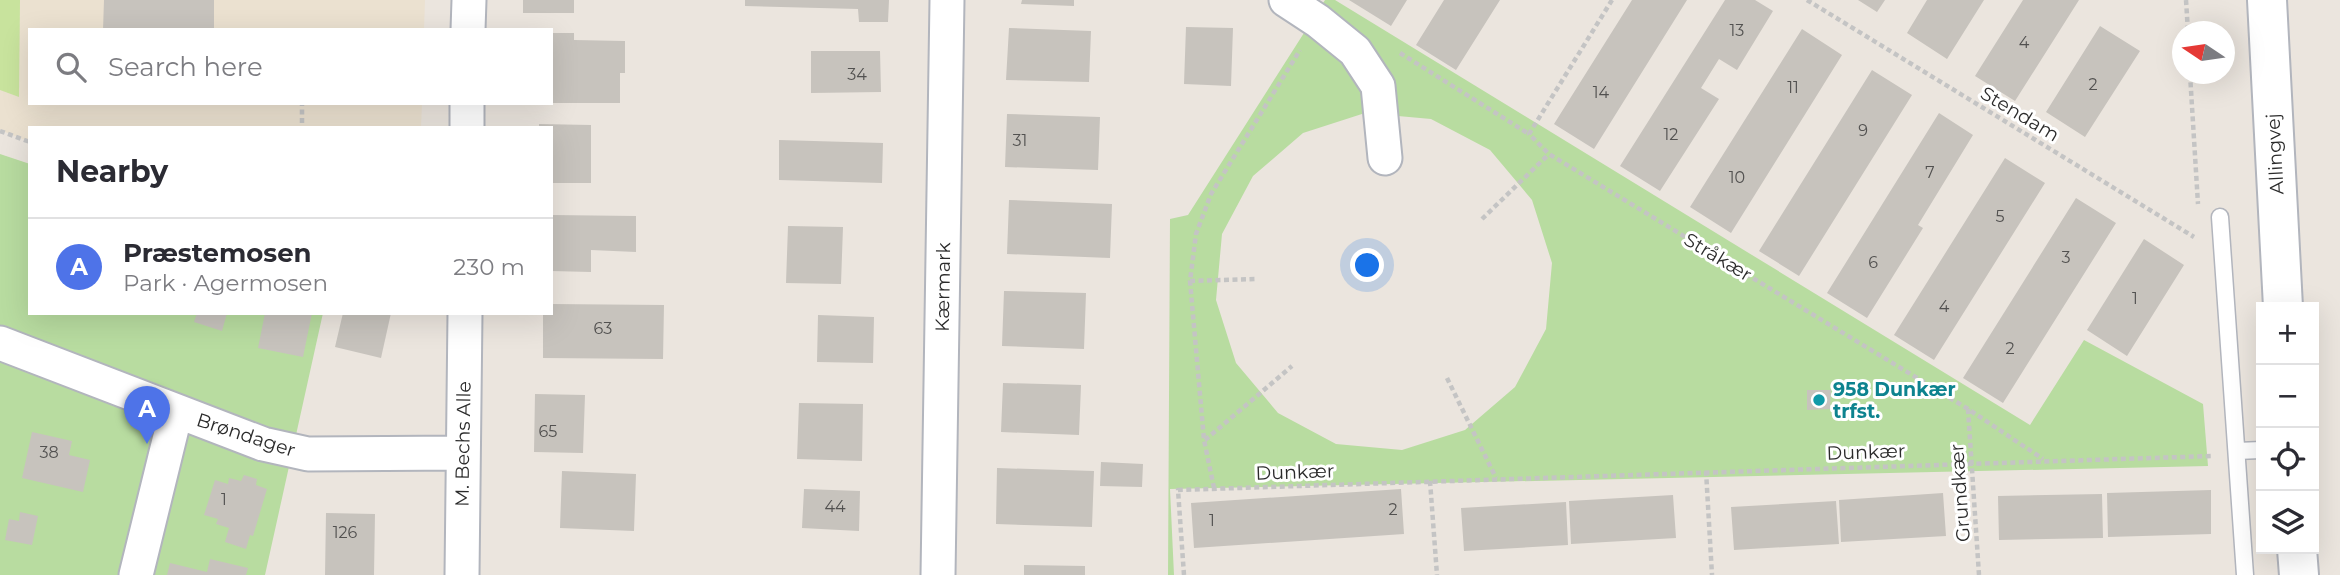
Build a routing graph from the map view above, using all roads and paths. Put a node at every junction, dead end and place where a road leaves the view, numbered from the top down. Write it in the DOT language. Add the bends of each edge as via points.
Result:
graph roads {
  1 [pos="468,0"];
  2 [pos="947,0"];
  3 [pos="1286,0"];
  4 [pos="1612,0"];
  5 [pos="1807,0"];
  6 [pos="2186,0"];
  7 [pos="2267,0"];
  8 [pos="1318,21"];
  9 [pos="2187,21"];
  10 [pos="468,28"];
  11 [pos="1355,51"];
  12 [pos="302,105"];
  13 [pos="467,105"];
  14 [pos="302,123"];
  15 [pos="467,126"];
  16 [pos="0,131"];
  17 [pos="1529,134"];
  18 [pos="28,141"];
  19 [pos="1549,154"];
  20 [pos="1385,158"];
  21 [pos="2220,217"];
  22 [pos="1482,219"];
  23 [pos="2222,242"];
  24 [pos="1256,279"];
  25 [pos="1190,281"];
  26 [pos="2283,302"];
  27 [pos="465,315"];
  28 [pos="0,343"];
  29 [pos="1292,366"];
  30 [pos="1447,379"];
  31 [pos="1968,409"];
  32 [pos="176,412"];
  33 [pos="1204,440"];
  34 [pos="2256,450"];
  35 [pos="2237,452"];
  36 [pos="463,453"];
  37 [pos="2044,460"];
  38 [pos="1971,463"];
  39 [pos="1706,471"];
  40 [pos="1496,479"];
  41 [pos="1430,481"];
  42 [pos="1213,488"];
  43 [pos="2297,554"];
  44 [pos="136,575"];
  45 [pos="462,575"];
  46 [pos="938,575"];
  47 [pos="1184,575"];
  48 [pos="1437,575"];
  49 [pos="1712,575"];
  50 [pos="1979,575"];
  51 [pos="2245,575"];
  52 [pos="2299,575"];
  1 -- 10 [label="street"];
  2 -- 46 [label="street, Kærmark"];
  3 -- 8 [label="street"];
  4 -- 17 [label="path"];
  5 -- 23 [label="path, Stendam" via="2200,241"];
  6 -- 9 [label="path"];
  7 -- 26 [label="street, Allingvej"];
  8 -- 11 [label="street"];
  8 -- 25 [label="path" via="1211,194 1196,234"];
  11 -- 17 [label="path, Stråkær" via="1381,41"];
  11 -- 20 [label="street" via="1378,86"];
  12 -- 14 [label="path"];
  13 -- 15 [label="street"];
  16 -- 18 [label="path"];
  17 -- 19 [label="path, Stråkær"];
  19 -- 22 [label="path"];
  19 -- 31 [label="path, Stråkær"];
  21 -- 23 [label="lane"];
  23 -- 35 [label="lane"];
  24 -- 25 [label="path"];
  25 -- 33 [label="path"];
  27 -- 36 [label="street, M. Bechs Alle"];
  28 -- 32 [label="street, Brøndager"];
  29 -- 33 [label="path"];
  30 -- 40 [label="path"];
  31 -- 37 [label="path, Stråkær"];
  31 -- 38 [label="path, Grundkær"];
  32 -- 36 [label="street, Brøndager" via="263,444 307,454"];
  32 -- 44 [label="street"];
  33 -- 42 [label="path"];
  34 -- 35 [label="lane"];
  35 -- 37 [label="path, Dunkær"];
  35 -- 51 [label="lane"];
  36 -- 45 [label="street, M. Bechs Alle"];
  37 -- 38 [label="path, Dunkær"];
  38 -- 39 [label="path, Dunkær"];
  38 -- 50 [label="path, Grundkær"];
  39 -- 40 [label="path, Dunkær"];
  39 -- 49 [label="path"];
  40 -- 41 [label="path, Dunkær"];
  41 -- 42 [label="path, Dunkær"];
  41 -- 48 [label="path"];
  42 -- 47 [label="path, Dunkær" via="1178,489"];
  43 -- 52 [label="street"];
}
